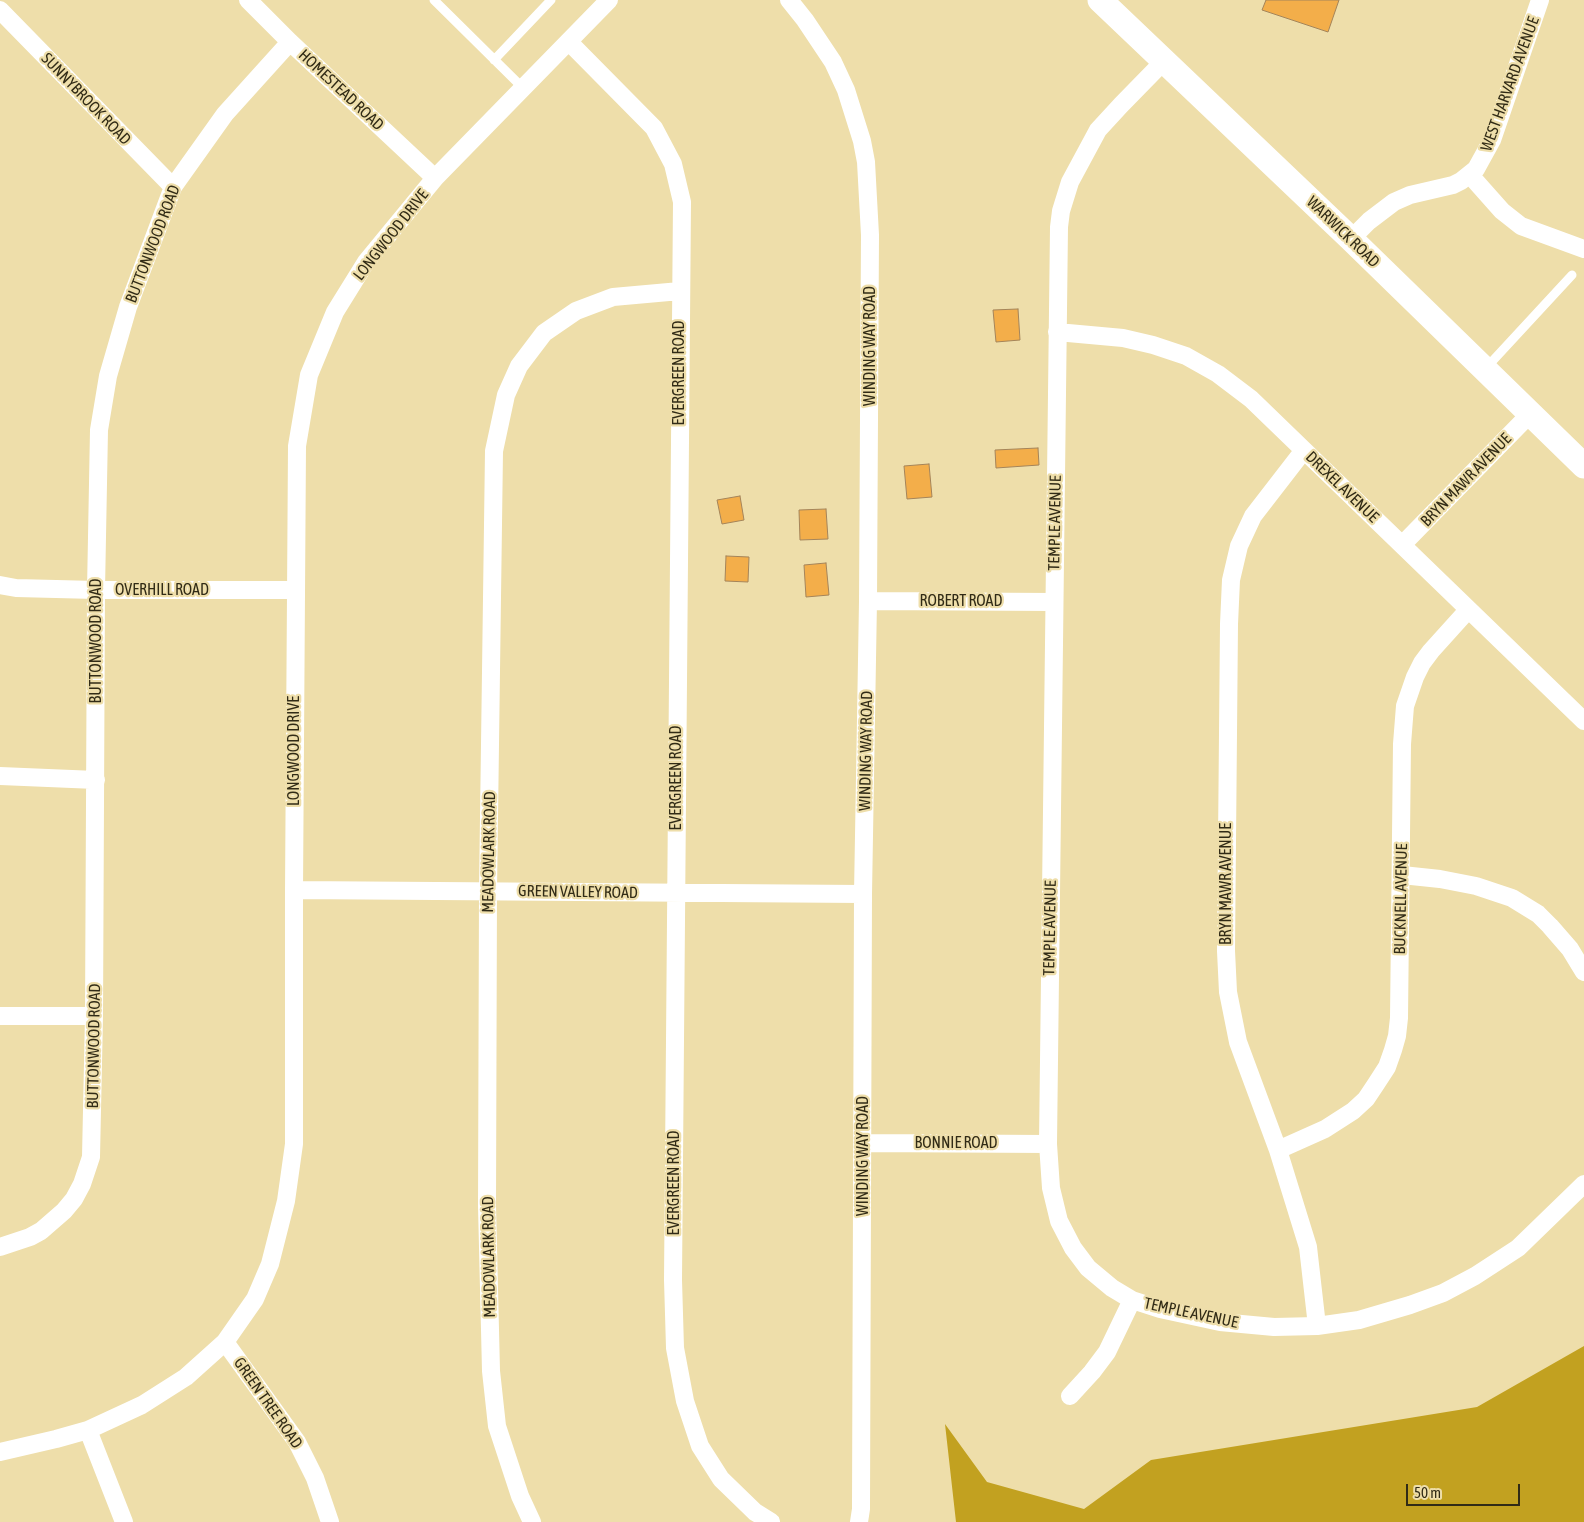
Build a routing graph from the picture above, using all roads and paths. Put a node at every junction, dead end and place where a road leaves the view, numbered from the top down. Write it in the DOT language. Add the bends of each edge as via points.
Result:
graph roads {
  1 [pos="248,0"];
  2 [pos="434,0"];
  3 [pos="551,0"];
  4 [pos="609,0"];
  5 [pos="789,0"];
  6 [pos="1100,0"];
  7 [pos="1540,0"];
  8 [pos="0,10"];
  9 [pos="290,42"];
  10 [pos="569,42"];
  11 [pos="494,60"];
  12 [pos="1164,62"];
  13 [pos="523,88"];
  14 [pos="1470,174"];
  15 [pos="435,178"];
  16 [pos="172,187"];
  17 [pos="1351,239"];
  18 [pos="1584,249"];
  19 [pos="1572,275"];
  20 [pos="680,291"];
  21 [pos="1057,332"];
  22 [pos="1484,370"];
  23 [pos="1530,414"];
  24 [pos="1304,450"];
  25 [pos="1584,466"];
  26 [pos="1402,545"];
  27 [pos="0,585"];
  28 [pos="96,590"];
  29 [pos="295,590"];
  30 [pos="868,601"];
  31 [pos="1054,602"];
  32 [pos="1468,610"];
  33 [pos="1584,721"];
  34 [pos="0,776"];
  35 [pos="96,780"];
  36 [pos="1402,876"];
  37 [pos="294,890"];
  38 [pos="488,891"];
  39 [pos="675,893"];
  40 [pos="863,894"];
  41 [pos="1584,972"];
  42 [pos="0,1016"];
  43 [pos="94,1016"];
  44 [pos="863,1143"];
  45 [pos="1048,1144"];
  46 [pos="1278,1150"];
  47 [pos="1584,1184"];
  48 [pos="0,1247"];
  49 [pos="1132,1300"];
  50 [pos="1317,1326"];
  51 [pos="225,1342"];
  52 [pos="1070,1396"];
  53 [pos="88,1430"];
  54 [pos="0,1452"];
  55 [pos="124,1522"];
  56 [pos="330,1522"];
  57 [pos="532,1522"];
  58 [pos="771,1522"];
  59 [pos="859,1522"];
  1 -- 9 [label="street, HOMESTEAD ROAD"];
  2 -- 11 [label="lane"];
  3 -- 11 [label="lane"];
  4 -- 10 [label="street, LONGWOOD DRIVE"];
  5 -- 30 [label="street, WINDING WAY ROAD" via="840,77 866,162 870,235"];
  6 -- 12 [label="street, WARWICK ROAD"];
  7 -- 14 [label="street, WEST HARVARD AVENUE" via="1489,148"];
  8 -- 16 [label="street, SUNNYBROOK ROAD"];
  9 -- 15 [label="street, HOMESTEAD ROAD"];
  9 -- 16 [label="street, BUTTONWOOD ROAD" via="225,114"];
  10 -- 13 [label="street, LONGWOOD DRIVE"];
  10 -- 20 [label="street, EVERGREEN ROAD" via="654,128 673,164 682,202"];
  11 -- 13 [label="lane"];
  12 -- 17 [label="street, WARWICK ROAD"];
  12 -- 21 [label="street, TEMPLE AVENUE" via="1098,130 1070,182 1058,235"];
  13 -- 15 [label="street, LONGWOOD DRIVE"];
  14 -- 17 [label="street, WEST HARVARD AVENUE" via="1453,185 1394,202"];
  14 -- 18 [label="street" via="1502,211 1521,226"];
  15 -- 29 [label="street, LONGWOOD DRIVE" via="366,262 335,312 309,375 297,446"];
  16 -- 28 [label="street, BUTTONWOOD ROAD" via="128,308 108,376 99,430"];
  17 -- 22 [label="street, WARWICK ROAD"];
  19 -- 22 [label="lane"];
  20 -- 38 [label="street, MEADOWLARK ROAD" via="613,297 576,311 544,334 518,366 506,395 494,451"];
  20 -- 39 [label="street, EVERGREEN ROAD"];
  21 -- 24 [label="street, DREXEL AVENUE" via="1123,338 1153,345 1202,364 1251,399"];
  21 -- 31 [label="street, TEMPLE AVENUE"];
  22 -- 23 [label="street, WARWICK ROAD"];
  23 -- 25 [label="street, WARWICK ROAD"];
  23 -- 26 [label="street, BRYN MAWR AVENUE"];
  24 -- 26 [label="street, DREXEL AVENUE"];
  24 -- 46 [label="street, BRYN MAWR AVENUE" via="1245,531 1235,562 1229,600 1227,980 1238,1042"];
  26 -- 32 [label="street, DREXEL AVENUE"];
  27 -- 28 [label="street, OVERHILL ROAD"];
  28 -- 29 [label="street, OVERHILL ROAD"];
  28 -- 35 [label="street, BUTTONWOOD ROAD"];
  29 -- 37 [label="street, LONGWOOD DRIVE"];
  30 -- 31 [label="street, ROBERT ROAD"];
  30 -- 40 [label="street, WINDING WAY ROAD"];
  31 -- 45 [label="street, TEMPLE AVENUE"];
  32 -- 33 [label="street, DREXEL AVENUE"];
  32 -- 36 [label="street, BUCKNELL AVENUE" via="1422,664 1405,706"];
  34 -- 35 [label="street"];
  35 -- 43 [label="street, BUTTONWOOD ROAD"];
  36 -- 41 [label="street" via="1467,884 1512,898 1538,914 1550,926"];
  36 -- 46 [label="street, BUCKNELL AVENUE" via="1399,1018 1387,1067 1366,1099 1353,1110 1325,1129"];
  37 -- 38 [label="street, GREEN VALLEY ROAD"];
  37 -- 51 [label="street, LONGWOOD DRIVE" via="294,1144 286,1201 270,1264 255,1299"];
  38 -- 39 [label="street, GREEN VALLEY ROAD"];
  38 -- 57 [label="street, MEADOWLARK ROAD" via="487,1206 491,1371 497,1426"];
  39 -- 40 [label="street, GREEN VALLEY ROAD"];
  39 -- 58 [label="street, EVERGREEN ROAD" via="675,1348 685,1401 700,1446 721,1479 755,1512"];
  40 -- 44 [label="street, WINDING WAY ROAD"];
  42 -- 43 [label="street"];
  43 -- 48 [label="street, BUTTONWOOD ROAD" via="92,1140 88,1171 74,1199 53,1222 30,1238"];
  44 -- 45 [label="street, BONNIE ROAD"];
  44 -- 59 [label="street, WINDING WAY ROAD"];
  45 -- 49 [label="street, TEMPLE AVENUE" via="1053,1200 1068,1239 1094,1275"];
  46 -- 50 [label="street, BRYN MAWR AVENUE" via="1308,1246"];
  47 -- 50 [label="street, TEMPLE AVENUE" via="1518,1248 1475,1276 1410,1305 1359,1320"];
  49 -- 50 [label="street, TEMPLE AVENUE" via="1160,1310 1220,1322 1274,1327"];
  49 -- 52 [label="street" via="1104,1356"];
  51 -- 53 [label="street, LONGWOOD DRIVE" via="186,1377 142,1405"];
  51 -- 56 [label="street, GREEN TREE ROAD" via="297,1442 315,1478"];
  53 -- 54 [label="street, LONGWOOD DRIVE"];
  53 -- 55 [label="street"];
}
